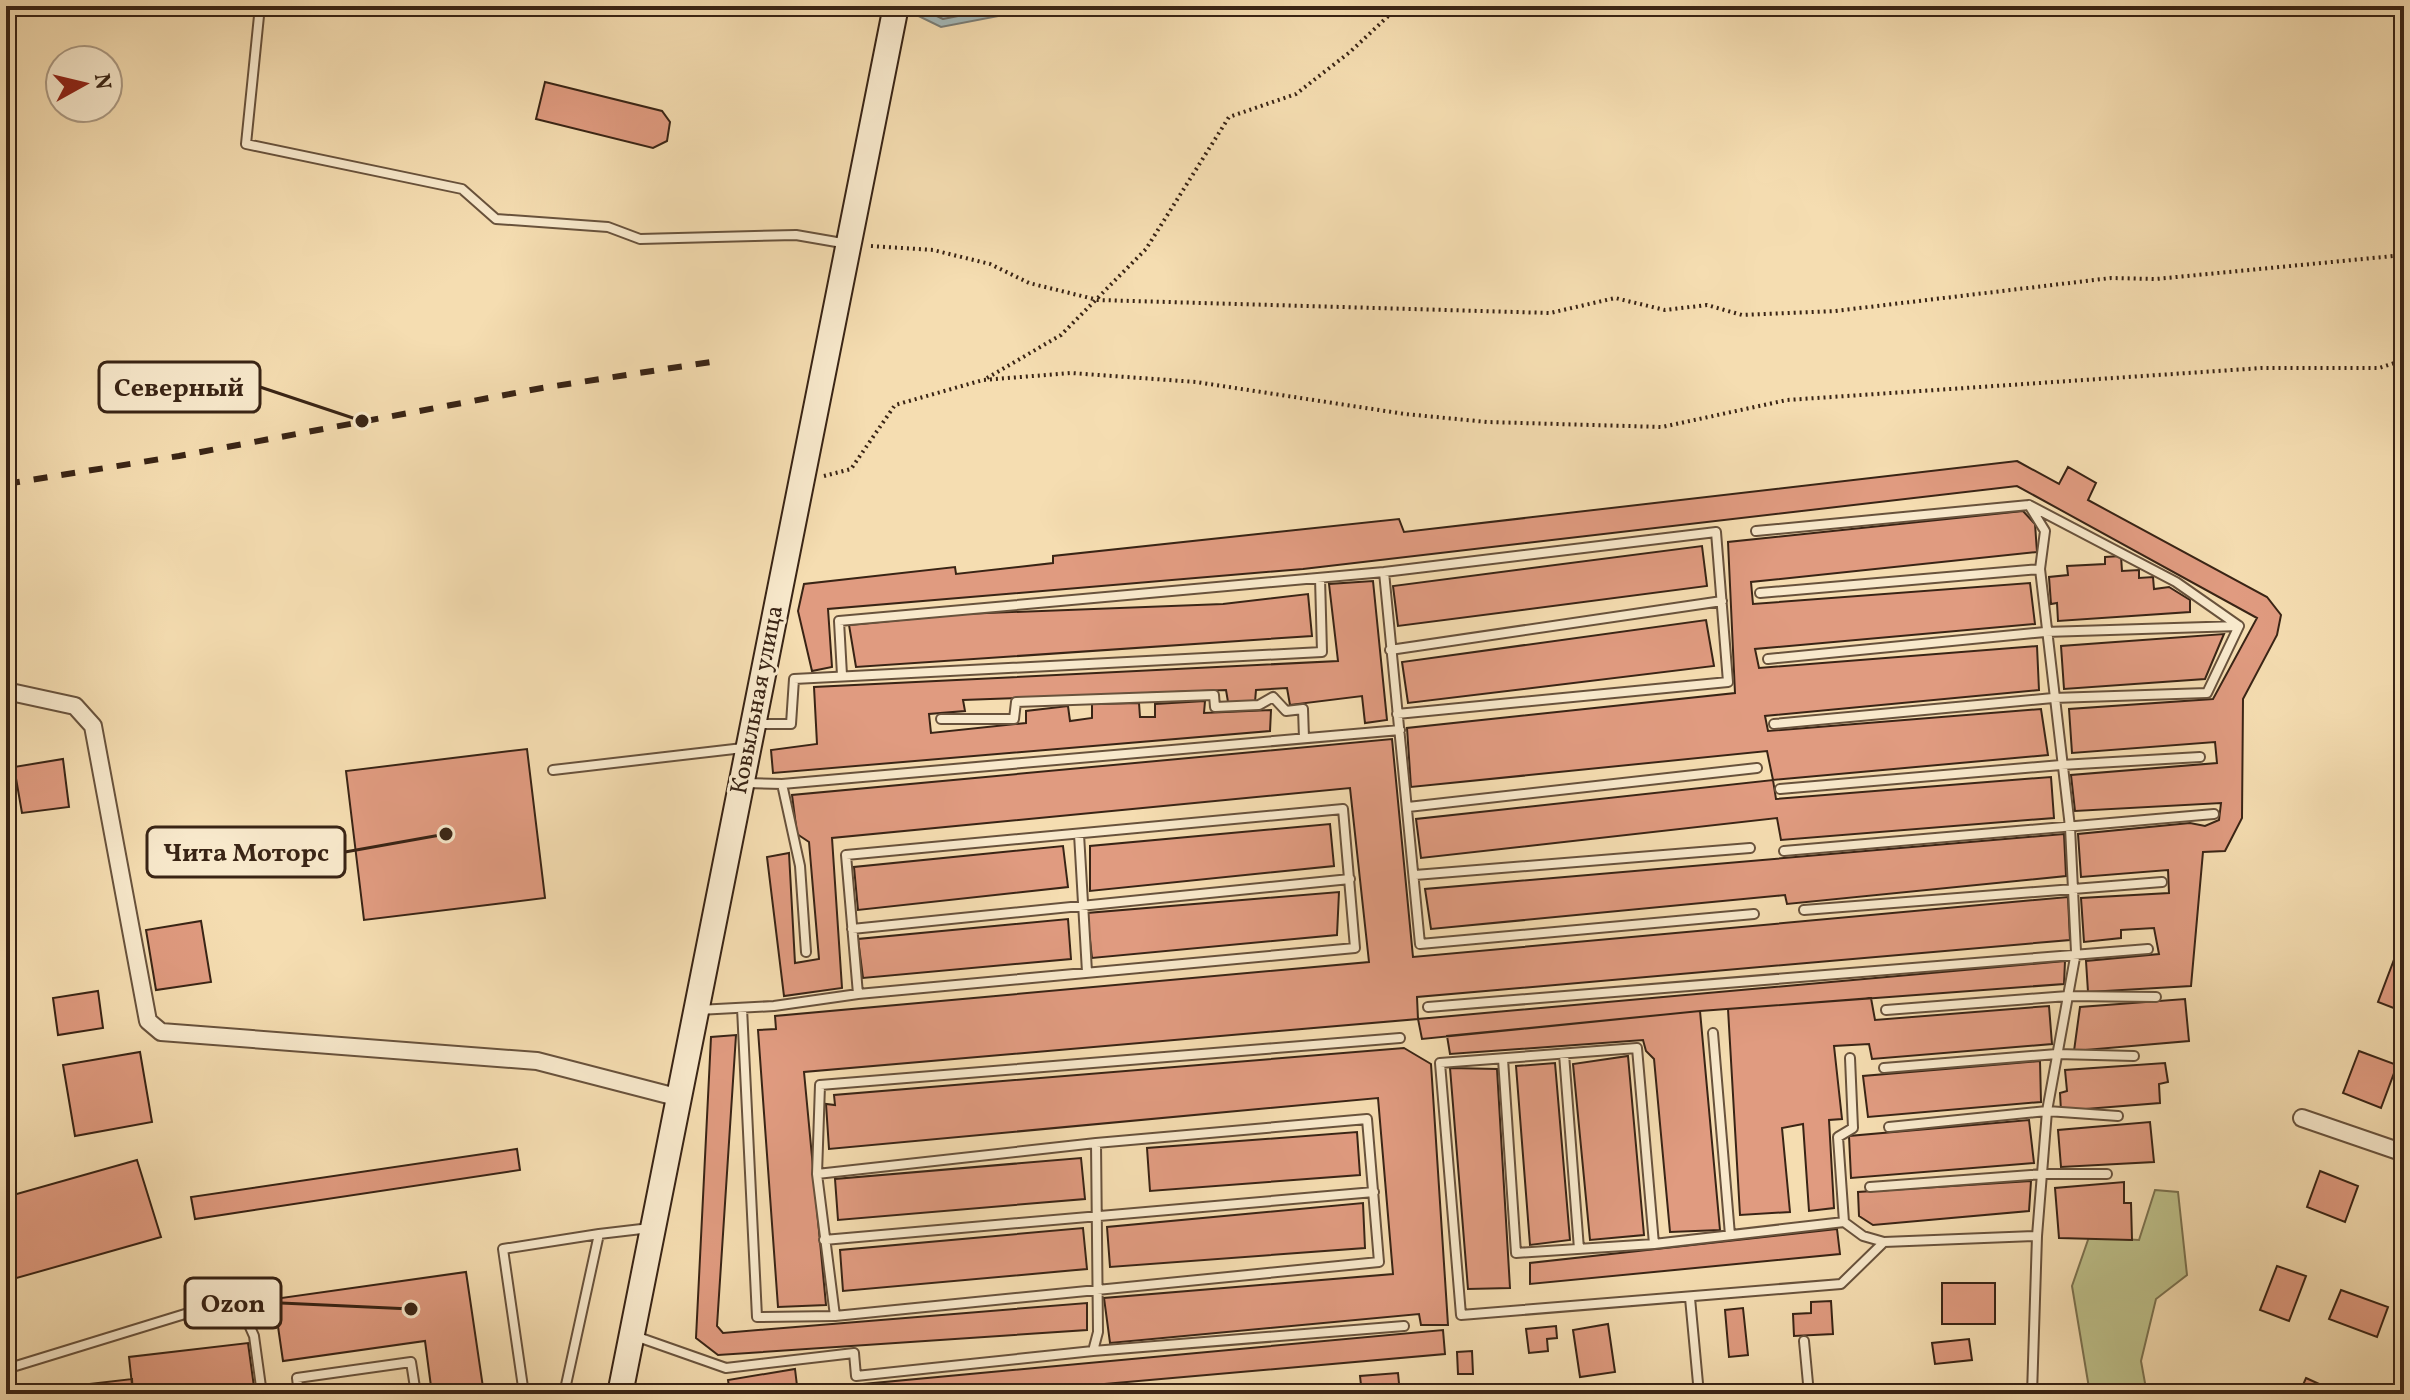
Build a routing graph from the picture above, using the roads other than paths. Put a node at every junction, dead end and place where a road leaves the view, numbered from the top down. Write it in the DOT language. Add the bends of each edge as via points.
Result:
graph roads {
  1 [pos="260,6"];
  2 [pos="896,6"];
  3 [pos="848,244"];
  4 [pos="2029,505"];
  5 [pos="1756,531"];
  6 [pos="2040,569"];
  7 [pos="1384,572"];
  8 [pos="1320,578"];
  9 [pos="1760,593"];
  10 [pos="1722,601"];
  11 [pos="2239,626"];
  12 [pos="2045,632"];
  13 [pos="1390,650"];
  14 [pos="1768,659"];
  15 [pos="842,675"];
  16 [pos="8,695"];
  17 [pos="2053,698"];
  18 [pos="1397,714"];
  19 [pos="941,719"];
  20 [pos="1774,724"];
  21 [pos="1400,730"];
  22 [pos="751,736"];
  23 [pos="1304,738"];
  24 [pos="2200,757"];
  25 [pos="2061,765"];
  26 [pos="1757,768"];
  27 [pos="553,770"];
  28 [pos="741,782"];
  29 [pos="782,784"];
  30 [pos="1780,789"];
  31 [pos="1408,807"];
  32 [pos="2214,814"];
  33 [pos="2070,827"];
  34 [pos="1079,834"];
  35 [pos="1750,848"];
  36 [pos="1784,851"];
  37 [pos="1415,875"];
  38 [pos="1350,879"];
  39 [pos="2162,882"];
  40 [pos="2073,887"];
  41 [pos="1081,904"];
  42 [pos="1804,910"];
  43 [pos="1754,914"];
  44 [pos="852,929"];
  45 [pos="2148,949"];
  46 [pos="806,952"];
  47 [pos="2076,952"];
  48 [pos="1087,972"];
  49 [pos="858,994"];
  50 [pos="2068,996"];
  51 [pos="2156,997"];
  52 [pos="1428,1007"];
  53 [pos="742,1008"];
  54 [pos="697,1010"];
  55 [pos="1886,1010"];
  56 [pos="1713,1033"];
  57 [pos="1400,1038"];
  58 [pos="1564,1054"];
  59 [pos="2057,1054"];
  60 [pos="2134,1056"];
  61 [pos="1850,1058"];
  62 [pos="1503,1059"];
  63 [pos="1884,1068"];
  64 [pos="680,1098"];
  65 [pos="2047,1111"];
  66 [pos="2118,1116"];
  67 [pos="2302,1118"];
  68 [pos="1889,1127"];
  69 [pos="1096,1143"];
  70 [pos="2404,1153"];
  71 [pos="817,1174"];
  72 [pos="2043,1174"];
  73 [pos="2107,1174"];
  74 [pos="1870,1187"];
  75 [pos="1374,1192"];
  76 [pos="1097,1216"];
  77 [pos="1844,1222"];
  78 [pos="655,1227"];
  79 [pos="599,1234"];
  80 [pos="1730,1235"];
  81 [pos="2037,1236"];
  82 [pos="824,1240"];
  83 [pos="1884,1242"];
  84 [pos="1654,1244"];
  85 [pos="1579,1249"];
  86 [pos="1097,1290"];
  87 [pos="1690,1298"];
  88 [pos="835,1316"];
  89 [pos="1404,1326"];
  90 [pos="633,1335"];
  91 [pos="1804,1341"];
  92 [pos="1093,1351"];
  93 [pos="6,1369"];
  94 [pos="262,1394"];
  95 [pos="299,1394"];
  96 [pos="416,1394"];
  97 [pos="524,1394"];
  98 [pos="564,1394"];
  99 [pos="620,1394"];
  100 [pos="1699,1394"];
  101 [pos="1809,1394"];
  102 [pos="2032,1394"];
  1 -- 3 [label="lane" via="246,144 462,189 496,219 608,227 640,239 796,235"];
  2 -- 3 [label="main road, Ковыльная улица"];
  3 -- 22 [label="main road, Ковыльная улица"];
  4 -- 5 [label="lane"];
  4 -- 6 [label="lane" via="2045,531"];
  4 -- 11 [label="lane" via="2176,582"];
  6 -- 9 [label="lane"];
  6 -- 12 [label="lane"];
  7 -- 8 [label="lane"];
  7 -- 10 [label="lane" via="1716,532"];
  7 -- 13 [label="lane"];
  8 -- 15 [label="lane" via="839,621"];
  8 -- 15 [label="lane" via="1322,652"];
  10 -- 13 [label="lane"];
  10 -- 18 [label="lane" via="1728,682"];
  11 -- 12 [label="lane"];
  11 -- 17 [label="lane" via="2207,693"];
  12 -- 14 [label="lane"];
  12 -- 17 [label="lane"];
  13 -- 18 [label="lane"];
  15 -- 22 [label="lane" via="794,679 791,724"];
  16 -- 64 [label="street" via="75,706 93,726 148,1021 161,1032 537,1061"];
  17 -- 20 [label="lane"];
  17 -- 25 [label="lane"];
  18 -- 21 [label="lane"];
  19 -- 23 [label="lane" via="1014,719 1016,702 1214,695 1215,707 1259,705 1273,697 1286,711 1303,709"];
  21 -- 23 [label="lane"];
  21 -- 31 [label="lane"];
  22 -- 27 [label="lane"];
  22 -- 28 [label="main road, Ковыльная улица"];
  23 -- 29 [label="lane"];
  24 -- 25 [label="lane"];
  25 -- 30 [label="lane"];
  25 -- 33 [label="lane"];
  26 -- 31 [label="lane"];
  28 -- 29 [label="lane"];
  28 -- 54 [label="main road, Ковыльная улица"];
  29 -- 46 [label="lane" via="800,866"];
  31 -- 37 [label="lane"];
  32 -- 33 [label="lane"];
  33 -- 36 [label="lane"];
  33 -- 40 [label="lane"];
  34 -- 38 [label="lane" via="1343,809"];
  34 -- 41 [label="lane"];
  34 -- 44 [label="lane" via="846,855"];
  35 -- 37 [label="lane"];
  37 -- 43 [label="lane" via="1420,944"];
  38 -- 41 [label="lane"];
  38 -- 48 [label="lane" via="1355,948"];
  39 -- 40 [label="lane"];
  40 -- 42 [label="lane"];
  40 -- 47 [label="lane"];
  41 -- 44 [label="lane"];
  41 -- 48 [label="lane"];
  44 -- 49 [label="lane"];
  45 -- 47 [label="lane"];
  47 -- 50 [label="lane"];
  47 -- 52 [label="lane"];
  48 -- 49 [label="lane"];
  49 -- 53 [label="lane"];
  50 -- 51 [label="lane"];
  50 -- 55 [label="lane"];
  50 -- 59 [label="lane"];
  53 -- 54 [label="lane"];
  53 -- 88 [label="lane" via="757,1317"];
  54 -- 64 [label="main road, Ковыльная улица"];
  56 -- 80 [label="lane"];
  57 -- 71 [label="lane" via="820,1085"];
  58 -- 62 [label="lane"];
  58 -- 84 [label="lane" via="1637,1048"];
  58 -- 85 [label="lane"];
  59 -- 60 [label="lane"];
  59 -- 63 [label="lane"];
  59 -- 65 [label="lane"];
  61 -- 77 [label="lane" via="1853,1128 1838,1137"];
  62 -- 85 [label="lane" via="1516,1253"];
  62 -- 87 [label="lane" via="1440,1063 1461,1315"];
  64 -- 78 [label="main road, Ковыльная улица"];
  65 -- 66 [label="lane"];
  65 -- 68 [label="lane"];
  65 -- 72 [label="lane"];
  67 -- 70 [label="street"];
  69 -- 71 [label="lane"];
  69 -- 75 [label="lane" via="1367,1119"];
  69 -- 76 [label="lane"];
  71 -- 82 [label="lane"];
  72 -- 73 [label="lane"];
  72 -- 74 [label="lane"];
  72 -- 81 [label="lane"];
  75 -- 76 [label="lane"];
  75 -- 86 [label="lane" via="1379,1262"];
  76 -- 82 [label="lane"];
  76 -- 86 [label="lane"];
  77 -- 80 [label="lane"];
  77 -- 83 [label="lane" via="1863,1236"];
  78 -- 79 [label="lane"];
  78 -- 90 [label="main road, Ковыльная улица"];
  79 -- 97 [label="lane" via="503,1249"];
  79 -- 98 [label="lane"];
  80 -- 84 [label="lane"];
  81 -- 83 [label="lane"];
  81 -- 102 [label="lane"];
  82 -- 88 [label="lane"];
  83 -- 87 [label="lane" via="1841,1284"];
  84 -- 85 [label="lane"];
  86 -- 88 [label="lane"];
  86 -- 92 [label="lane"];
  87 -- 100 [label="lane"];
  89 -- 92 [label="lane"];
  90 -- 92 [label="lane" via="726,1368 854,1353 856,1376"];
  90 -- 99 [label="main road, Ковыльная улица"];
  91 -- 101 [label="lane"];
  93 -- 94 [label="lane" via="237,1298 254,1336"];
  95 -- 96 [label="lane" via="297,1378 411,1362"];
}
